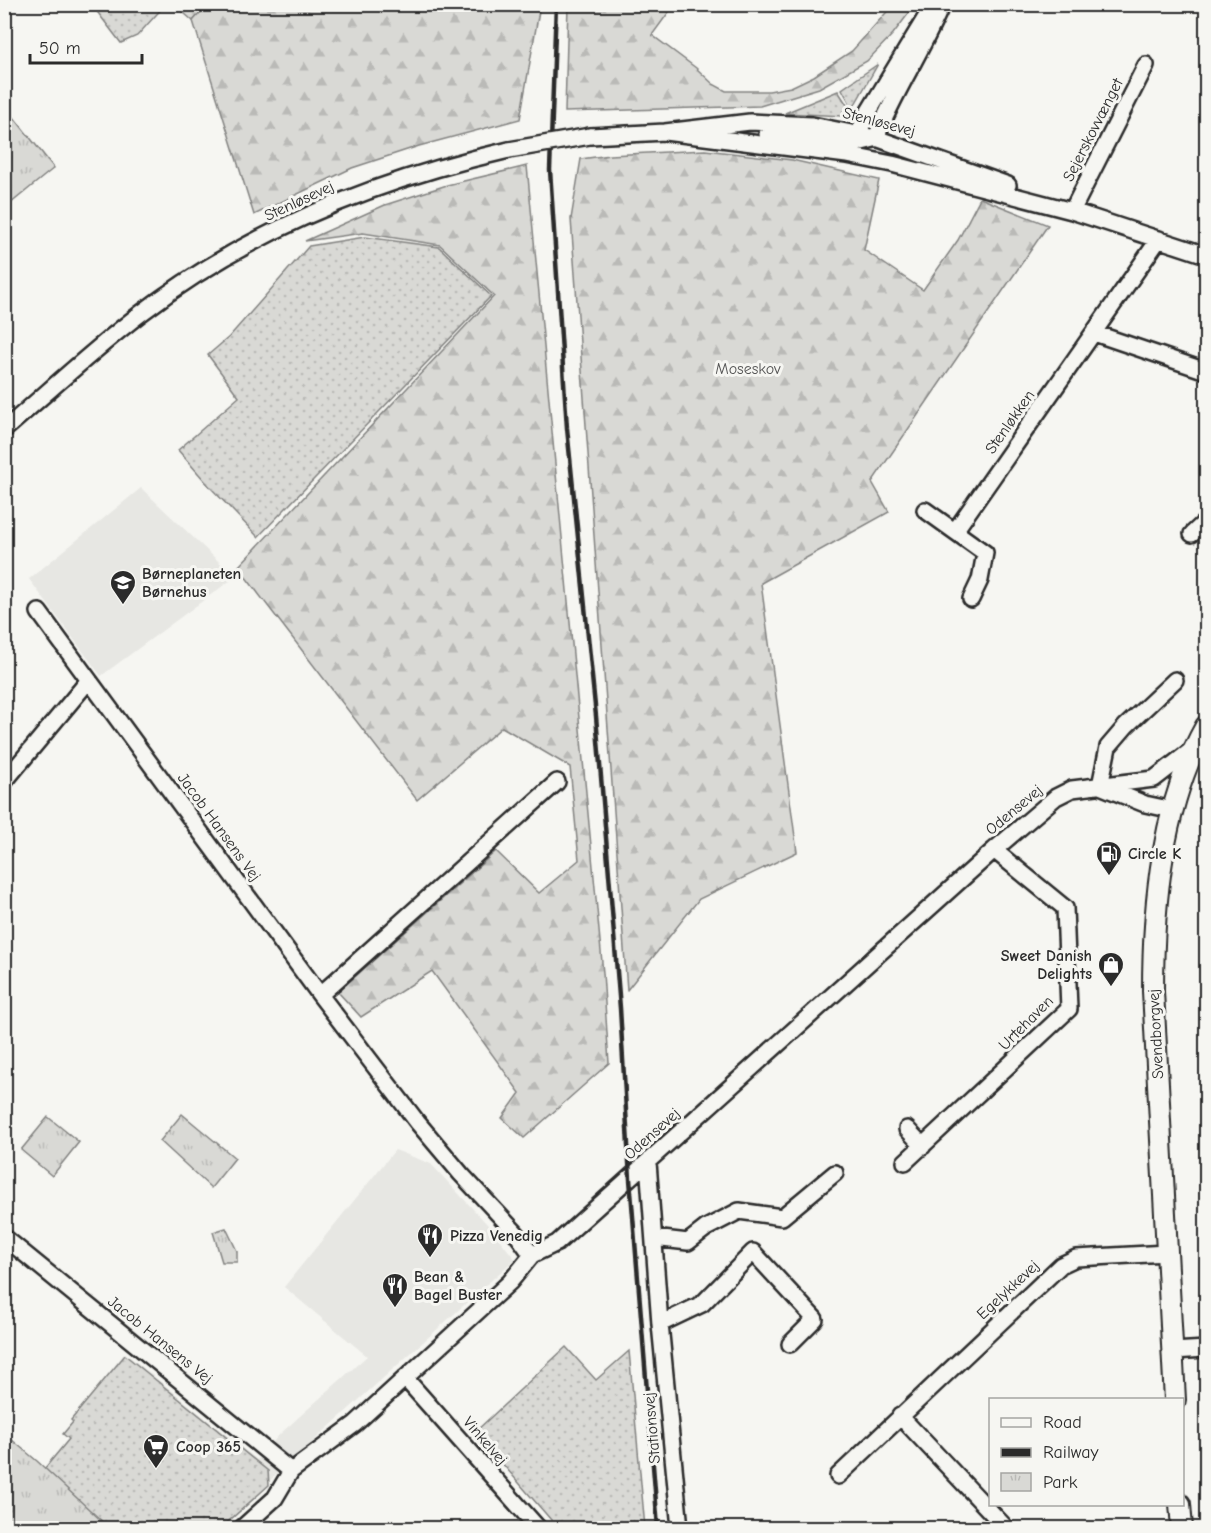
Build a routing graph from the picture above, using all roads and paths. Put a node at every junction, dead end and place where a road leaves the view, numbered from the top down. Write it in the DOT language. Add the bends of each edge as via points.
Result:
graph roads {
  1 [pos="934,4"];
  2 [pos="942,4"];
  3 [pos="1146,65"];
  4 [pos="666,132"];
  5 [pos="859,138"];
  6 [pos="876,138"];
  7 [pos="869,159"];
  8 [pos="1072,211"];
  9 [pos="1159,239"];
  10 [pos="1206,255"];
  11 [pos="1094,333"];
  12 [pos="1206,372"];
  13 [pos="4,430"];
  14 [pos="925,510"];
  15 [pos="1206,521"];
  16 [pos="955,531"];
  17 [pos="1192,534"];
  18 [pos="971,599"];
  19 [pos="39,612"];
  20 [pos="88,680"];
  21 [pos="1175,680"];
  22 [pos="1206,726"];
  23 [pos="1193,749"];
  24 [pos="4,782"];
  25 [pos="557,782"];
  26 [pos="1100,786"];
  27 [pos="1173,810"];
  28 [pos="994,850"];
  29 [pos="320,995"];
  30 [pos="907,1129"];
  31 [pos="922,1146"];
  32 [pos="648,1162"];
  33 [pos="905,1162"];
  34 [pos="835,1173"];
  35 [pos="4,1237"];
  36 [pos="654,1238"];
  37 [pos="1167,1253"];
  38 [pos="532,1255"];
  39 [pos="660,1324"];
  40 [pos="790,1344"];
  41 [pos="1206,1349"];
  42 [pos="1173,1351"];
  43 [pos="405,1378"];
  44 [pos="1175,1398"];
  45 [pos="900,1416"];
  46 [pos="291,1472"];
  47 [pos="838,1476"];
  48 [pos="1180,1506"];
  49 [pos="242,1528"];
  50 [pos="537,1528"];
  51 [pos="680,1528"];
  52 [pos="1006,1528"];
  53 [pos="1182,1528"];
  1 -- 5 [label="street" via="866,116"];
  2 -- 6 [label="street"];
  3 -- 8 [label="street, Sejerskovvænget"];
  4 -- 5 [label="street"];
  4 -- 7 [label="street, Stenløsevej"];
  4 -- 13 [label="street, Stenløsevej, bridge" via="590,136 509,150 377,187 325,208 253,243 141,313"];
  5 -- 6 [label="street"];
  5 -- 7 [label="street" via="862,152"];
  6 -- 8 [label="street, Stenløsevej"];
  7 -- 8 [label="street, Stenløsevej"];
  8 -- 9 [label="street, Stenløsevej"];
  9 -- 10 [label="street, Stenløsevej"];
  9 -- 11 [label="street, Stenløkken"];
  11 -- 12 [label="street"];
  11 -- 16 [label="street, Stenløkken"];
  14 -- 16 [label="street"];
  15 -- 17 [label="street"];
  16 -- 18 [label="street" via="985,553 980,580"];
  19 -- 20 [label="street, Jacob Hansens Vej"];
  20 -- 24 [label="street"];
  20 -- 29 [label="street, Jacob Hansens Vej"];
  21 -- 26 [label="street" via="1108,747"];
  22 -- 23 [label="main road, Svendborgvej"];
  23 -- 26 [label="street, Odensevej" via="1154,779"];
  23 -- 27 [label="main road, Svendborgvej"];
  25 -- 29 [label="street"];
  26 -- 27 [label="street, Odensevej" via="1145,804"];
  26 -- 28 [label="street, Odensevej" via="1072,789 1056,797"];
  27 -- 37 [label="main road, Svendborgvej" via="1156,904 1153,947"];
  28 -- 31 [label="street, Urtehaven" via="1065,908 1069,1009"];
  28 -- 32 [label="street, Odensevej"];
  29 -- 38 [label="street, Jacob Hansens Vej" via="418,1123"];
  30 -- 31 [label="street"];
  31 -- 33 [label="street, Urtehaven"];
  32 -- 36 [label="street, Stationsvej"];
  32 -- 38 [label="street, Odensevej" via="557,1243"];
  34 -- 36 [label="street" via="782,1217 739,1211 688,1242"];
  35 -- 46 [label="street, Jacob Hansens Vej"];
  36 -- 39 [label="street, Stationsvej"];
  37 -- 42 [label="main road, Svendborgvej"];
  37 -- 45 [label="street, Egelykkevej" via="1076,1258 1061,1265"];
  38 -- 43 [label="street, Odensevej" via="510,1282"];
  39 -- 40 [label="street" via="702,1304 753,1252 815,1319"];
  39 -- 51 [label="street, Stationsvej"];
  41 -- 42 [label="street"];
  42 -- 44 [label="main road, Svendborgvej"];
  43 -- 46 [label="street, Odensevej" via="355,1424"];
  43 -- 50 [label="street, Vinkelvej"];
  45 -- 47 [label="street, Egelykkevej"];
  45 -- 52 [label="street"];
  46 -- 49 [label="street, Odensevej" via="275,1498"];
  48 -- 53 [label="main road"];
}
